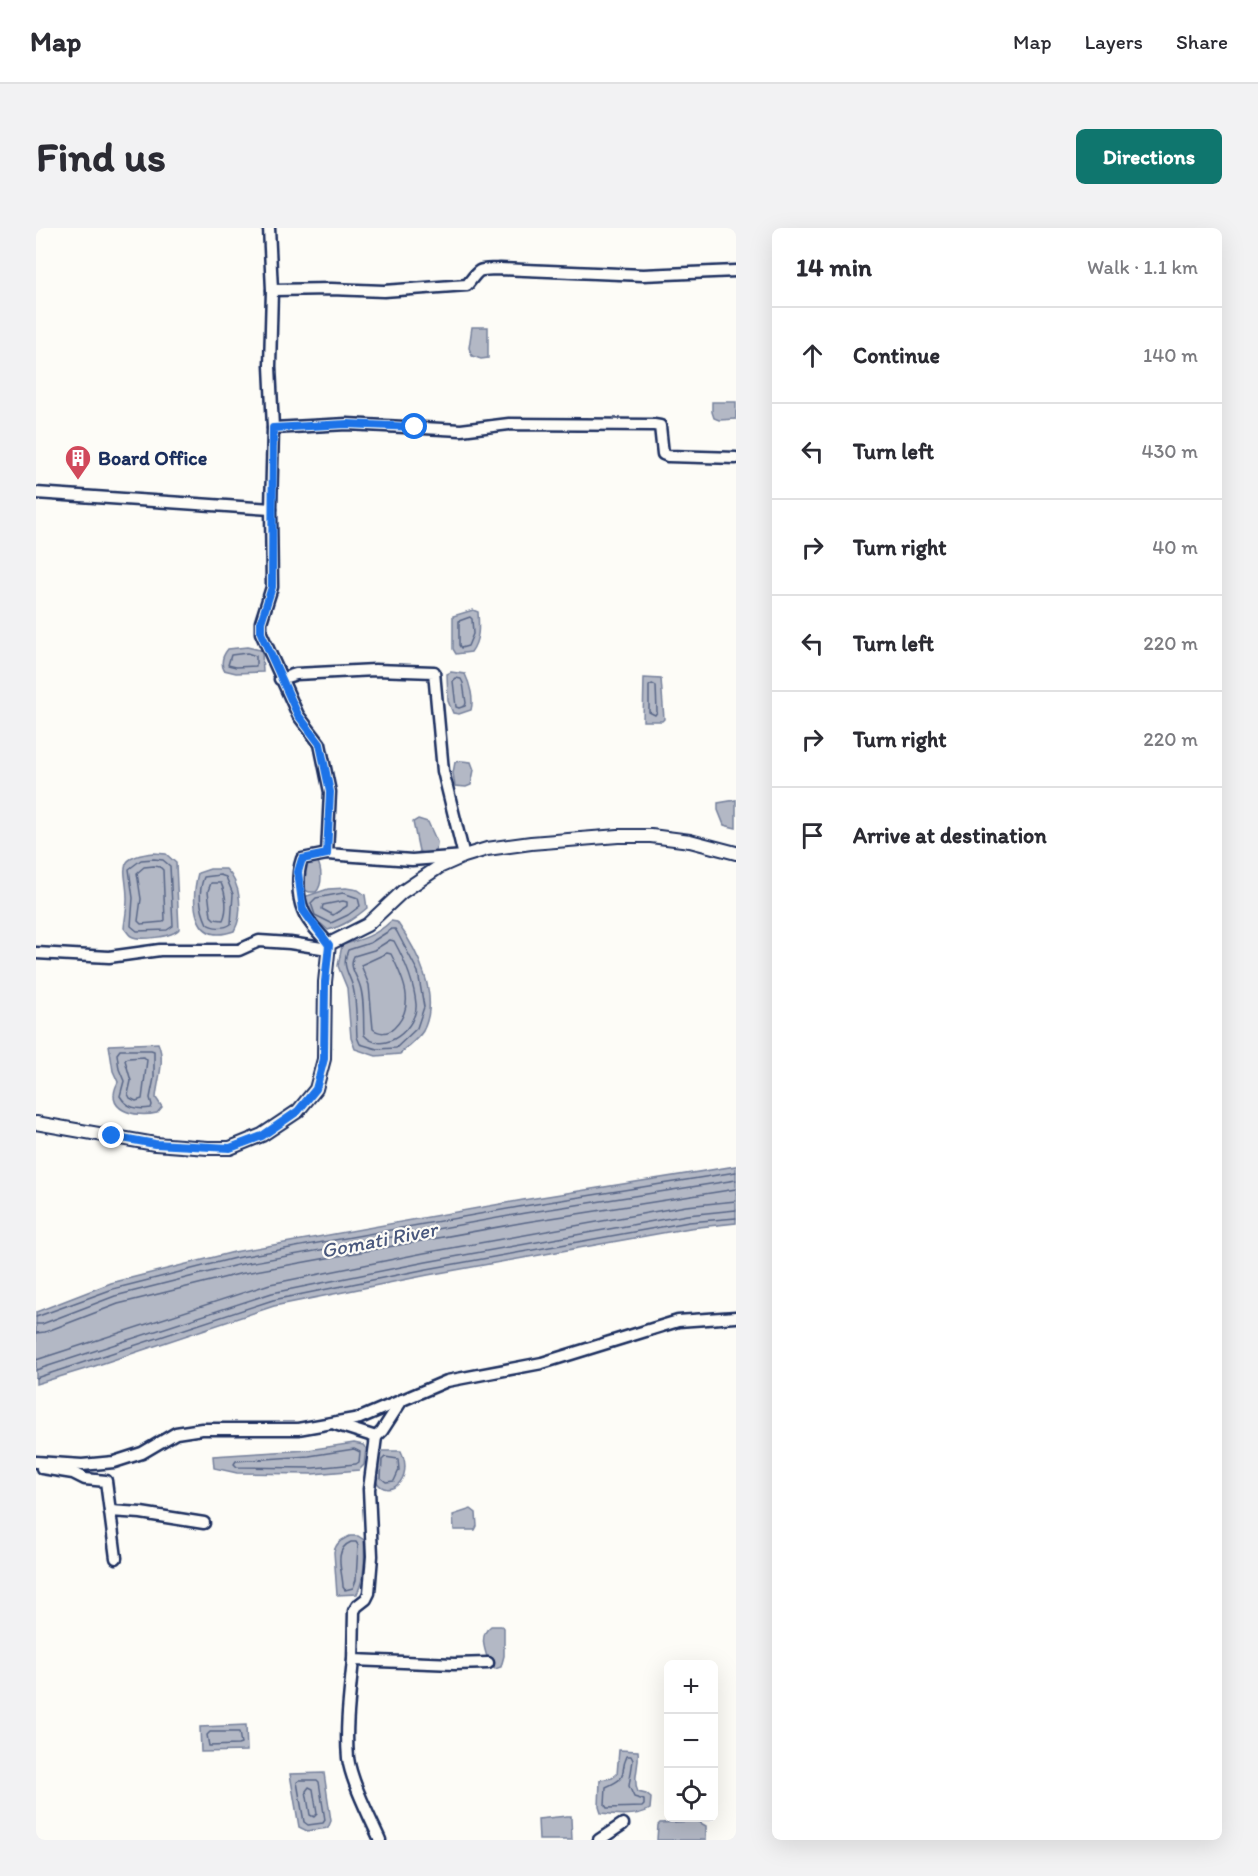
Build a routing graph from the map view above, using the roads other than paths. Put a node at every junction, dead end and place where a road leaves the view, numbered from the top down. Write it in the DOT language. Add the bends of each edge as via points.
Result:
graph roads {
  1 [pos="269,228"];
  2 [pos="736,271"];
  3 [pos="272,290"];
  4 [pos="273,428"];
  5 [pos="736,458"];
  6 [pos="36,493"];
  7 [pos="271,509"];
  8 [pos="280,679"];
  9 [pos="736,853"];
  10 [pos="327,854"];
  11 [pos="464,856"];
  12 [pos="328,947"];
  13 [pos="36,953"];
  14 [pos="36,1123"];
  15 [pos="736,1317"];
  16 [pos="402,1400"];
  17 [pos="331,1423"];
  18 [pos="376,1437"];
  19 [pos="36,1462"];
  20 [pos="36,1468"];
  21 [pos="110,1511"];
  22 [pos="204,1523"];
  23 [pos="116,1558"];
  24 [pos="353,1660"];
  25 [pos="488,1663"];
  26 [pos="623,1824"];
  27 [pos="380,1840"];
  28 [pos="599,1840"];
  1 -- 3 [label="street"];
  2 -- 3 [label="street" via="643,275 478,270 467,285 384,291"];
  3 -- 4 [label="street"];
  4 -- 5 [label="street" via="347,424 461,430 509,424 654,425 662,430 663,454"];
  4 -- 7 [label="street"];
  6 -- 7 [label="street"];
  7 -- 8 [label="street" via="272,587 261,633"];
  8 -- 10 [label="street" via="298,715 320,744 330,792"];
  8 -- 11 [label="street" via="296,674 375,670 434,672 443,771"];
  9 -- 11 [label="main road" via="690,841 629,836 531,843"];
  10 -- 11 [label="street" via="412,860"];
  10 -- 12 [label="street" via="302,859 298,872 303,910"];
  11 -- 12 [label="main road" via="439,867 402,892 367,925"];
  12 -- 13 [label="street" via="259,941 239,950 160,950 109,957"];
  12 -- 14 [label="main road" via="324,1059 316,1089 298,1111 262,1136 230,1148 208,1148 155,1144"];
  15 -- 16 [label="street" via="678,1321 542,1363 447,1381"];
  16 -- 17 [label="street" via="360,1418"];
  16 -- 18 [label="street"];
  17 -- 18 [label="street"];
  17 -- 19 [label="street" via="298,1429 176,1432 142,1454 114,1462"];
  18 -- 24 [label="street" via="369,1489 369,1593 354,1611"];
  20 -- 21 [label="street" via="106,1481"];
  21 -- 22 [label="street"];
  21 -- 23 [label="street"];
  24 -- 25 [label="street"];
  24 -- 27 [label="street" via="348,1760"];
  26 -- 28 [label="street"];
}
